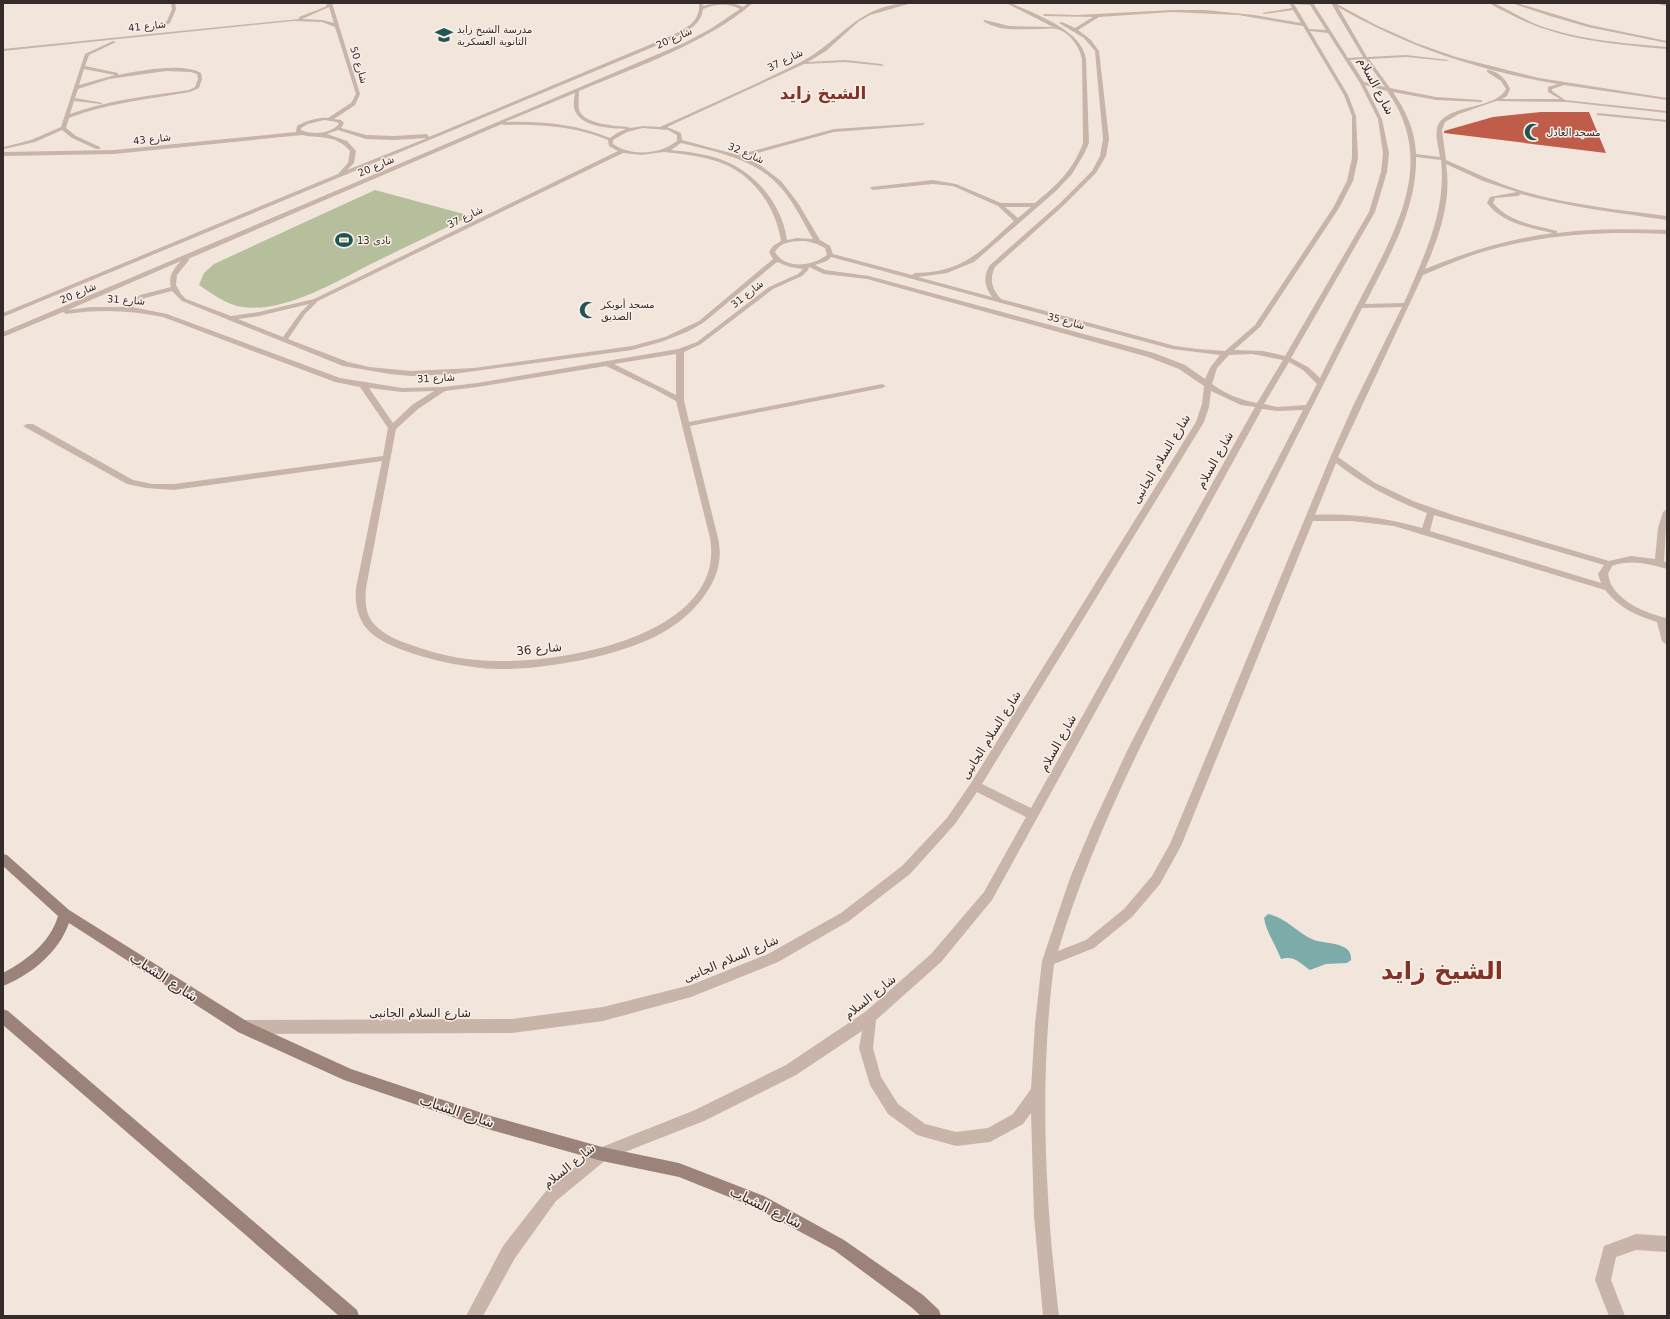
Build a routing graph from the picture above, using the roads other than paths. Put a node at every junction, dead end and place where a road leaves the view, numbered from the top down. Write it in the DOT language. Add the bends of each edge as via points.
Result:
graph roads {
  1 [pos="173,3"];
  2 [pos="330,3"];
  3 [pos="751,3"];
  4 [pos="910,3"];
  5 [pos="1008,3"];
  6 [pos="1021,3"];
  7 [pos="1333,3"];
  8 [pos="1491,3"];
  9 [pos="1525,3"];
  10 [pos="1656,3"];
  11 [pos="1311,4"];
  12 [pos="1515,4"];
  13 [pos="702,5"];
  14 [pos="1292,5"];
  15 [pos="1667,5"];
  16 [pos="742,8"];
  17 [pos="1248,14"];
  18 [pos="1044,15"];
  19 [pos="1097,16"];
  20 [pos="1534,16"];
  21 [pos="1558,18"];
  22 [pos="293,20"];
  23 [pos="985,21"];
  24 [pos="169,22"];
  25 [pos="1044,22"];
  26 [pos="338,27"];
  27 [pos="1306,27"];
  28 [pos="1024,28"];
  29 [pos="1058,29"];
  30 [pos="1075,30"];
  31 [pos="188,31"];
  32 [pos="1330,32"];
  33 [pos="1619,33"];
  34 [pos="132,36"];
  35 [pos="140,36"];
  36 [pos="1611,42"];
  37 [pos="1667,42"];
  38 [pos="63,44"];
  39 [pos="1667,48"];
  40 [pos="3,50"];
  41 [pos="824,50"];
  42 [pos="87,54"];
  43 [pos="830,54"];
  44 [pos="837,58"];
  45 [pos="1366,58"];
  46 [pos="1347,59"];
  47 [pos="845,61"];
  48 [pos="801,64"];
  49 [pos="1472,64"];
  50 [pos="882,65"];
  51 [pos="83,67"];
  52 [pos="128,75"];
  53 [pos="1362,83"];
  54 [pos="1565,84"];
  55 [pos="76,88"];
  56 [pos="576,90"];
  57 [pos="1389,90"];
  58 [pos="73,99"];
  59 [pos="1666,99"];
  60 [pos="1496,100"];
  61 [pos="1567,101"];
  62 [pos="113,103"];
  63 [pos="1667,112"];
  64 [pos="1598,114"];
  65 [pos="67,117"];
  66 [pos="330,119"];
  67 [pos="1667,121"];
  68 [pos="496,124"];
  69 [pos="829,124"];
  70 [pos="923,124"];
  71 [pos="299,127"];
  72 [pos="63,128"];
  73 [pos="634,128"];
  74 [pos="661,128"];
  75 [pos="338,129"];
  76 [pos="834,131"];
  77 [pos="303,134"];
  78 [pos="322,134"];
  79 [pos="439,134"];
  80 [pos="611,140"];
  81 [pos="680,141"];
  82 [pos="5,148"];
  83 [pos="98,148"];
  84 [pos="115,150"];
  85 [pos="663,150"];
  86 [pos="623,151"];
  87 [pos="3,154"];
  88 [pos="1413,155"];
  89 [pos="737,157"];
  90 [pos="1443,160"];
  91 [pos="340,176"];
  92 [pos="873,188"];
  93 [pos="1526,194"];
  94 [pos="1000,205"];
  95 [pos="1036,205"];
  96 [pos="1667,218"];
  97 [pos="1018,221"];
  98 [pos="1667,232"];
  99 [pos="1560,234"];
  100 [pos="817,241"];
  101 [pos="784,242"];
  102 [pos="193,255"];
  103 [pos="830,255"];
  104 [pos="776,260"];
  105 [pos="808,265"];
  106 [pos="1420,273"];
  107 [pos="903,275"];
  108 [pos="173,289"];
  109 [pos="316,300"];
  110 [pos="998,301"];
  111 [pos="1406,305"];
  112 [pos="1360,306"];
  113 [pos="128,308"];
  114 [pos="3,315"];
  115 [pos="48,316"];
  116 [pos="230,318"];
  117 [pos="3,335"];
  118 [pos="284,340"];
  119 [pos="680,351"];
  120 [pos="1228,353"];
  121 [pos="1287,359"];
  122 [pos="608,364"];
  123 [pos="1207,384"];
  124 [pos="1321,384"];
  125 [pos="363,385"];
  126 [pos="882,386"];
  127 [pos="443,389"];
  128 [pos="680,400"];
  129 [pos="1259,406"];
  130 [pos="1309,407"];
  131 [pos="686,425"];
  132 [pos="27,426"];
  133 [pos="392,428"];
  134 [pos="386,458"];
  135 [pos="1334,458"];
  136 [pos="1431,512"];
  137 [pos="1667,512"];
  138 [pos="1310,518"];
  139 [pos="1425,531"];
  140 [pos="1609,564"];
  141 [pos="1663,564"];
  142 [pos="1608,588"];
  143 [pos="1664,621"];
  144 [pos="1667,641"];
  145 [pos="975,786"];
  146 [pos="1033,815"];
  147 [pos="3,859"];
  148 [pos="65,914"];
  149 [pos="1049,960"];
  150 [pos="3,980"];
  151 [pos="3,1016"];
  152 [pos="870,1017"];
  153 [pos="243,1027"];
  154 [pos="1037,1093"];
  155 [pos="602,1154"];
  156 [pos="1667,1244"];
  157 [pos="352,1316"];
  158 [pos="474,1316"];
  159 [pos="933,1316"];
  160 [pos="1051,1316"];
  161 [pos="1617,1316"];
  1 -- 24 [label="street" via="174,9"];
  2 -- 22 [label="street, شارع 41" via="326,8"];
  2 -- 26 [label="street, شارع 50"];
  3 -- 16 [label="street, شارع 20"];
  4 -- 41 [label="street, شارع 37" via="882,9 859,19"];
  5 -- 25 [label="street, شارع 35"];
  6 -- 18 [label="street"];
  7 -- 45 [label="street, شارع السلام" via="1348,24"];
  7 -- 49 [label="street" via="1360,19 1398,36"];
  8 -- 36 [label="street" via="1562,33"];
  9 -- 12 [label="street"];
  10 -- 15 [label="street"];
  11 -- 14 [label="street"];
  11 -- 32 [label="street, شارع السلام"];
  12 -- 21 [label="street"];
  13 -- 16 [label="street" via="734,5"];
  13 -- 79 [label="street, شارع 20" via="701,14 691,27 669,39"];
  14 -- 17 [label="street"];
  14 -- 27 [label="street, شارع السلام الجانبى"];
  16 -- 56 [label="street, شارع 20" via="700,36"];
  17 -- 19 [label="street" via="1180,11"];
  17 -- 27 [label="street"];
  18 -- 19 [label="street"];
  18 -- 30 [label="street"];
  19 -- 30 [label="street"];
  20 -- 21 [label="street"];
  21 -- 33 [label="street"];
  22 -- 26 [label="street, شارع 41" via="322,22"];
  22 -- 31 [label="street, شارع 41"];
  23 -- 28 [label="street"];
  24 -- 31 [label="street" via="174,27"];
  24 -- 35 [label="street"];
  25 -- 28 [label="street"];
  25 -- 29 [label="street, شارع 35"];
  26 -- 66 [label="street, شارع 50" via="358,94 348,109"];
  27 -- 32 [label="street"];
  27 -- 120 [label="street, شارع السلام الجانبى" via="1346,95 1354,116 1355,158 1350,181 1336,208 1258,326"];
  28 -- 29 [label="street"];
  29 -- 95 [label="street, شارع 35" via="1077,42 1083,53 1086,143 1071,172"];
  30 -- 110 [label="street" via="1089,40 1097,50 1105,148 1094,172 992,266 987,280 988,287"];
  31 -- 35 [label="street, شارع 41"];
  32 -- 46 [label="street, شارع السلام"];
  33 -- 36 [label="street" via="1625,39"];
  33 -- 37 [label="street"];
  34 -- 35 [label="street, شارع 41"];
  34 -- 38 [label="street, شارع 41"];
  34 -- 42 [label="street"];
  36 -- 39 [label="street"];
  38 -- 40 [label="street, شارع 41"];
  38 -- 42 [label="street" via="82,48"];
  41 -- 43 [label="street"];
  41 -- 48 [label="street, شارع 37"];
  42 -- 51 [label="street"];
  44 -- 47 [label="street"];
  45 -- 46 [label="street"];
  45 -- 49 [label="street" via="1406,56"];
  45 -- 57 [label="street, شارع السلام"];
  46 -- 53 [label="street, شارع السلام"];
  47 -- 48 [label="street"];
  47 -- 50 [label="street"];
  48 -- 74 [label="street, شارع 37"];
  49 -- 54 [label="street"];
  49 -- 60 [label="street" via="1499,76 1506,83 1508,89 1505,95"];
  51 -- 52 [label="street"];
  51 -- 55 [label="street"];
  52 -- 55 [label="street"];
  52 -- 62 [label="street" via="190,70 199,73 200,79 197,88 190,91"];
  53 -- 57 [label="street"];
  53 -- 121 [label="street, شارع السلام" via="1380,119 1384,136 1386,153 1379,191 1372,212"];
  54 -- 59 [label="street"];
  54 -- 61 [label="street" via="1555,85 1550,88 1550,92"];
  55 -- 58 [label="street"];
  56 -- 68 [label="street, شارع 20"];
  56 -- 73 [label="street" via="578,112 582,117 601,125"];
  57 -- 60 [label="street" via="1446,100"];
  57 -- 88 [label="street, شارع السلام" via="1404,114 1412,141"];
  58 -- 62 [label="street"];
  58 -- 65 [label="street"];
  60 -- 61 [label="street"];
  60 -- 90 [label="street" via="1457,113 1443,121 1438,130"];
  61 -- 63 [label="street"];
  62 -- 65 [label="street"];
  64 -- 67 [label="street"];
  65 -- 72 [label="street"];
  66 -- 71 [label="street, شارع 43" via="311,121"];
  66 -- 75 [label="street" via="341,122"];
  68 -- 80 [label="street" via="560,125 586,130"];
  68 -- 102 [label="street, شارع 20"];
  69 -- 76 [label="street"];
  70 -- 76 [label="street"];
  71 -- 77 [label="street" via="298,131"];
  71 -- 84 [label="street, شارع 43"];
  72 -- 82 [label="street" via="33,141"];
  72 -- 83 [label="street" via="74,137"];
  73 -- 74 [label="street"];
  73 -- 80 [label="street" via="618,133"];
  74 -- 81 [label="street" via="675,131 679,134"];
  75 -- 78 [label="street"];
  75 -- 79 [label="street" via="379,138"];
  76 -- 89 [label="street"];
  77 -- 78 [label="street, شارع 43"];
  77 -- 84 [label="street, شارع 43"];
  78 -- 91 [label="street" via="345,142 353,152 351,163"];
  79 -- 91 [label="street, شارع 20"];
  80 -- 86 [label="street" via="613,146"];
  81 -- 85 [label="street" via="677,145"];
  81 -- 89 [label="street, شارع 32"];
  82 -- 83 [label="street, شارع 43"];
  83 -- 84 [label="street, شارع 43"];
  84 -- 87 [label="street, شارع 43"];
  85 -- 86 [label="street" via="642,153"];
  85 -- 101 [label="street, شارع 32" via="710,158 726,163 741,173 754,184 774,209"];
  86 -- 109 [label="street, شارع 37"];
  88 -- 90 [label="street"];
  88 -- 112 [label="street, شارع السلام" via="1410,194 1405,214"];
  89 -- 100 [label="street, شارع 32" via="756,165 779,181"];
  90 -- 93 [label="street" via="1478,177"];
  90 -- 106 [label="street" via="1445,173 1442,206 1434,241"];
  91 -- 114 [label="street, شارع 20"];
  92 -- 94 [label="street" via="922,182 944,183 963,188"];
  93 -- 96 [label="street"];
  93 -- 99 [label="street" via="1493,197 1490,203 1496,212 1510,220"];
  94 -- 95 [label="street"];
  94 -- 97 [label="street"];
  95 -- 97 [label="street, شارع 35"];
  97 -- 107 [label="street, شارع 35" via="972,261 960,268 943,273"];
  98 -- 99 [label="street" via="1620,230"];
  99 -- 106 [label="street" via="1496,245 1444,262"];
  100 -- 101 [label="street" via="800,239"];
  100 -- 103 [label="street, شارع 32" via="828,247"];
  101 -- 104 [label="street" via="773,248"];
  102 -- 108 [label="street" via="173,276"];
  102 -- 115 [label="street, شارع 20"];
  103 -- 105 [label="street" via="822,262"];
  103 -- 107 [label="street, شارع 35"];
  104 -- 105 [label="street" via="789,265"];
  104 -- 118 [label="street, شارع 31" via="694,326 671,338 632,348 479,370 421,374 394,373 354,366"];
  105 -- 119 [label="street, شارع 31" via="800,275 771,288 699,343"];
  105 -- 123 [label="street, شارع 35" via="824,272 867,277 1151,355 1182,367"];
  106 -- 111 [label="street"];
  107 -- 110 [label="street, شارع 35"];
  108 -- 113 [label="street" via="144,296"];
  108 -- 116 [label="street, شارع 31" via="184,300"];
  109 -- 116 [label="street, شارع 37" via="259,314"];
  109 -- 118 [label="street, شارع 37" via="303,313"];
  110 -- 120 [label="street, شارع 35" via="1174,348"];
  111 -- 112 [label="street"];
  111 -- 135 [label="street"];
  112 -- 124 [label="street, شارع السلام"];
  113 -- 115 [label="street, شارع 31" via="90,309"];
  113 -- 125 [label="street, شارع 31" via="165,315 338,380"];
  115 -- 117 [label="street, شارع 20"];
  116 -- 118 [label="street, شارع 31"];
  119 -- 122 [label="street, شارع 31"];
  119 -- 128 [label="street, شارع 36"];
  120 -- 121 [label="street, شارع 35" via="1257,352"];
  120 -- 123 [label="street, شارع السلام الجانبى" via="1210,373"];
  121 -- 124 [label="street, شارع 35" via="1308,370"];
  121 -- 129 [label="street, شارع السلام"];
  122 -- 127 [label="street, شارع 31"];
  122 -- 128 [label="street"];
  123 -- 129 [label="street, شارع 35" via="1230,398"];
  123 -- 145 [label="street, شارع السلام الجانبى" via="1206,410 1200,422"];
  124 -- 130 [label="street, شارع السلام"];
  125 -- 127 [label="street, شارع 31" via="402,390"];
  125 -- 133 [label="street"];
  126 -- 131 [label="street"];
  127 -- 133 [label="street" via="415,407"];
  128 -- 131 [label="street, شارع 36"];
  129 -- 130 [label="street, شارع 35" via="1277,409"];
  129 -- 146 [label="street, شارع السلام"];
  130 -- 149 [label="street, شارع السلام" via="1133,748 1076,877"];
  131 -- 134 [label="street, شارع 36" via="714,538 716,557 712,575 702,593 686,611 665,626 639,639 574,658 536,663 484,664 430,656 380,635 367,622 360,606 361,588"];
  132 -- 134 [label="street" via="130,482 157,488"];
  133 -- 134 [label="street, شارع 36"];
  135 -- 136 [label="street" via="1376,488"];
  135 -- 138 [label="street"];
  136 -- 139 [label="street"];
  136 -- 140 [label="street"];
  137 -- 141 [label="street" via="1662,528"];
  138 -- 139 [label="street" via="1365,518"];
  138 -- 149 [label="street" via="1175,846 1156,880 1128,913 1090,944"];
  139 -- 142 [label="street"];
  140 -- 141 [label="street" via="1621,559 1638,558"];
  140 -- 142 [label="street" via="1603,574"];
  142 -- 143 [label="street" via="1634,609"];
  143 -- 144 [label="street"];
  145 -- 146 [label="street"];
  145 -- 153 [label="street, شارع السلام الجانبى" via="951,821 906,870 845,917 773,958 691,991 603,1014 512,1026"];
  146 -- 152 [label="street, شارع السلام" via="988,896 936,958"];
  147 -- 148 [label="street, شارع الشباب"];
  148 -- 150 [label="street" via="59,933 44,953 21,971"];
  148 -- 153 [label="street, شارع الشباب"];
  149 -- 154 [label="street, شارع السلام" via="1041,1022"];
  151 -- 157 [label="street"];
  152 -- 154 [label="street" via="866,1048 874,1080 893,1109 922,1130 956,1139 990,1135 1018,1119"];
  152 -- 155 [label="street, شارع السلام" via="791,1070 699,1116"];
  153 -- 155 [label="street, شارع الشباب" via="348,1075 491,1123"];
  154 -- 160 [label="street, شارع السلام" via="1038,1171"];
  155 -- 158 [label="street, شارع السلام" via="551,1196 509,1252"];
  155 -- 159 [label="street, شارع الشباب" via="679,1170 759,1201 839,1245"];
  156 -- 161 [label="street" via="1636,1242 1610,1252 1602,1280"];
}
